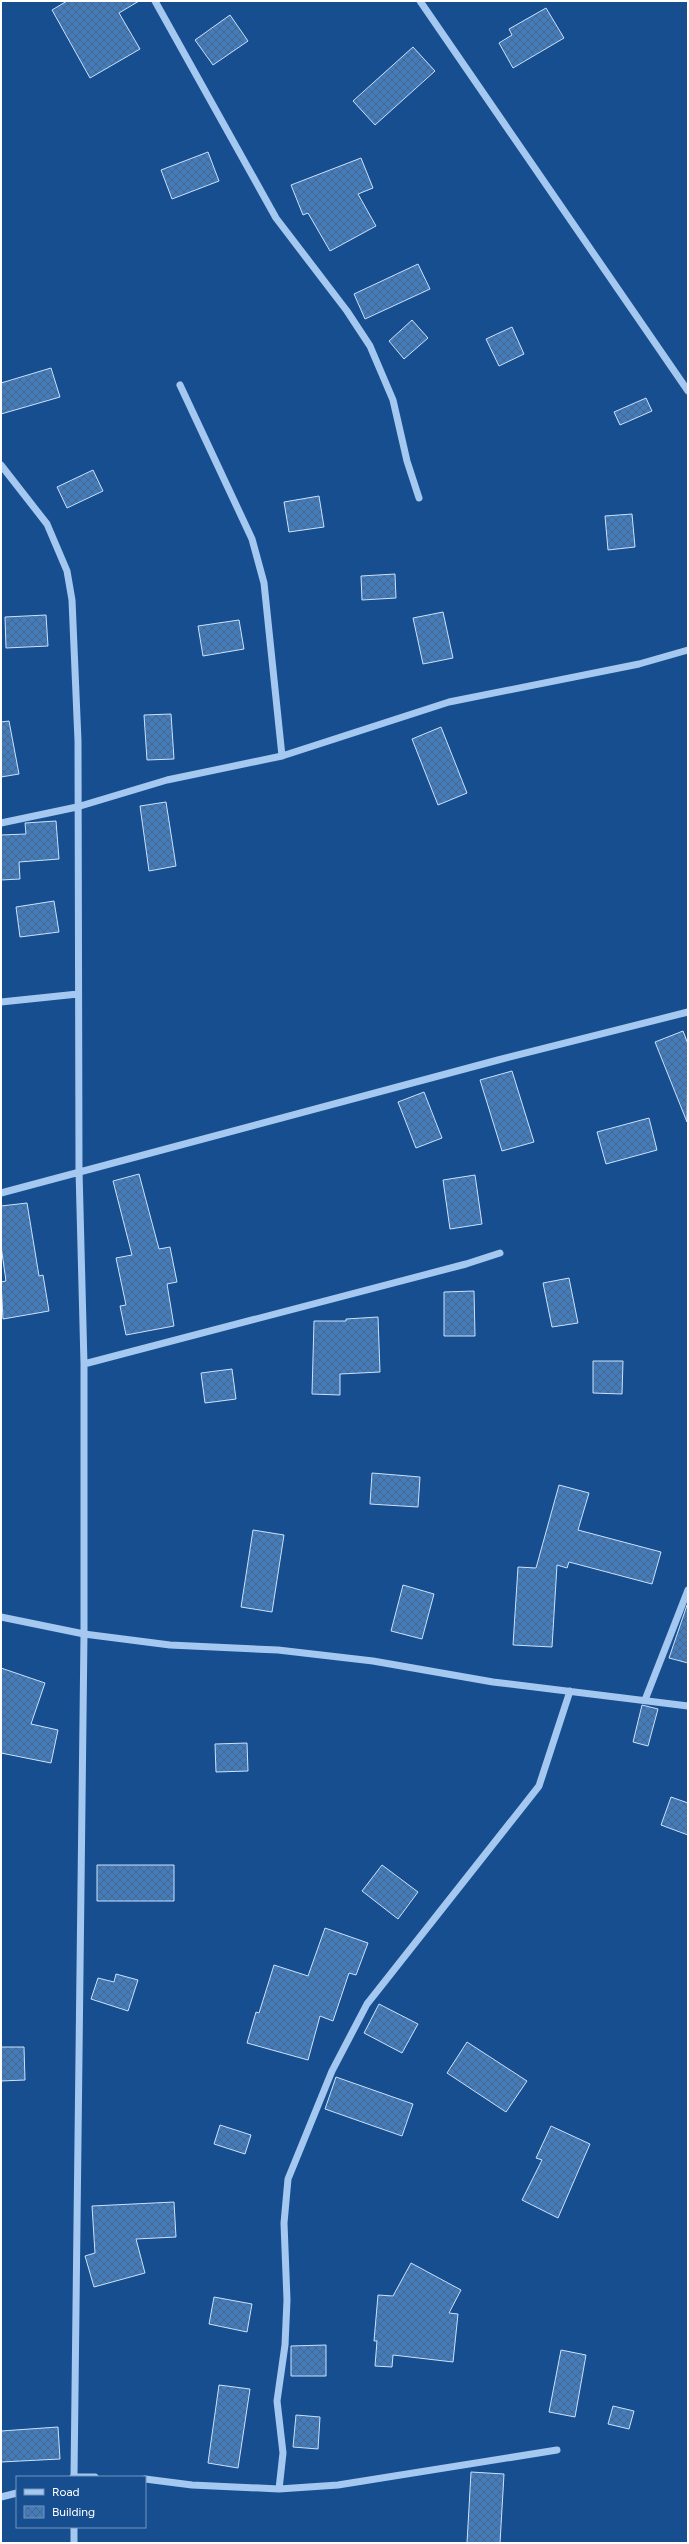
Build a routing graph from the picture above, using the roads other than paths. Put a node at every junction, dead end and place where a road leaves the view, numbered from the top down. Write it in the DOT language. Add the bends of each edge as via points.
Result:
graph roads {
  1 [pos="155,1"];
  2 [pos="420,1"];
  3 [pos="180,385"];
  4 [pos="688,391"];
  5 [pos="1,465"];
  6 [pos="419,498"];
  7 [pos="688,650"];
  8 [pos="282,756"];
  9 [pos="77,807"];
  10 [pos="1,823"];
  11 [pos="78,994"];
  12 [pos="1,1002"];
  13 [pos="688,1012"];
  14 [pos="79,1170"];
  15 [pos="1,1193"];
  16 [pos="500,1253"];
  17 [pos="84,1364"];
  18 [pos="688,1590"];
  19 [pos="1,1617"];
  20 [pos="84,1634"];
  21 [pos="570,1691"];
  22 [pos="644,1700"];
  23 [pos="688,1706"];
  24 [pos="557,2450"];
  25 [pos="74,2476"];
  26 [pos="146,2479"];
  27 [pos="279,2489"];
  28 [pos="16,2492"];
  29 [pos="1,2497"];
  30 [pos="74,2528"];
  31 [pos="74,2543"];
  1 -- 6 [label="street" via="276,218 347,311 370,346 393,400 407,461"];
  2 -- 4 [label="street"];
  3 -- 8 [label="street" via="252,539 264,584 269,651"];
  5 -- 9 [label="street" via="47,524 67,571 72,600 76,671"];
  7 -- 8 [label="street" via="639,664 449,702"];
  8 -- 9 [label="street" via="167,780"];
  9 -- 10 [label="street"];
  9 -- 11 [label="street"];
  11 -- 12 [label="street"];
  11 -- 14 [label="street"];
  13 -- 14 [label="street"];
  14 -- 15 [label="street"];
  14 -- 17 [label="street"];
  16 -- 17 [label="street"];
  17 -- 20 [label="street"];
  18 -- 22 [label="street"];
  19 -- 20 [label="street"];
  20 -- 21 [label="street" via="170,1645 278,1650 373,1661 492,1682"];
  20 -- 25 [label="street"];
  21 -- 22 [label="street"];
  21 -- 27 [label="street" via="539,1786 367,2004 332,2070 288,2179 284,2223 287,2300 285,2345 277,2401 283,2453"];
  22 -- 23 [label="street"];
  24 -- 27 [label="street" via="338,2485"];
  26 -- 27 [label="street" via="192,2485"];
  28 -- 29 [label="street"];
  30 -- 31 [label="street"];
}
